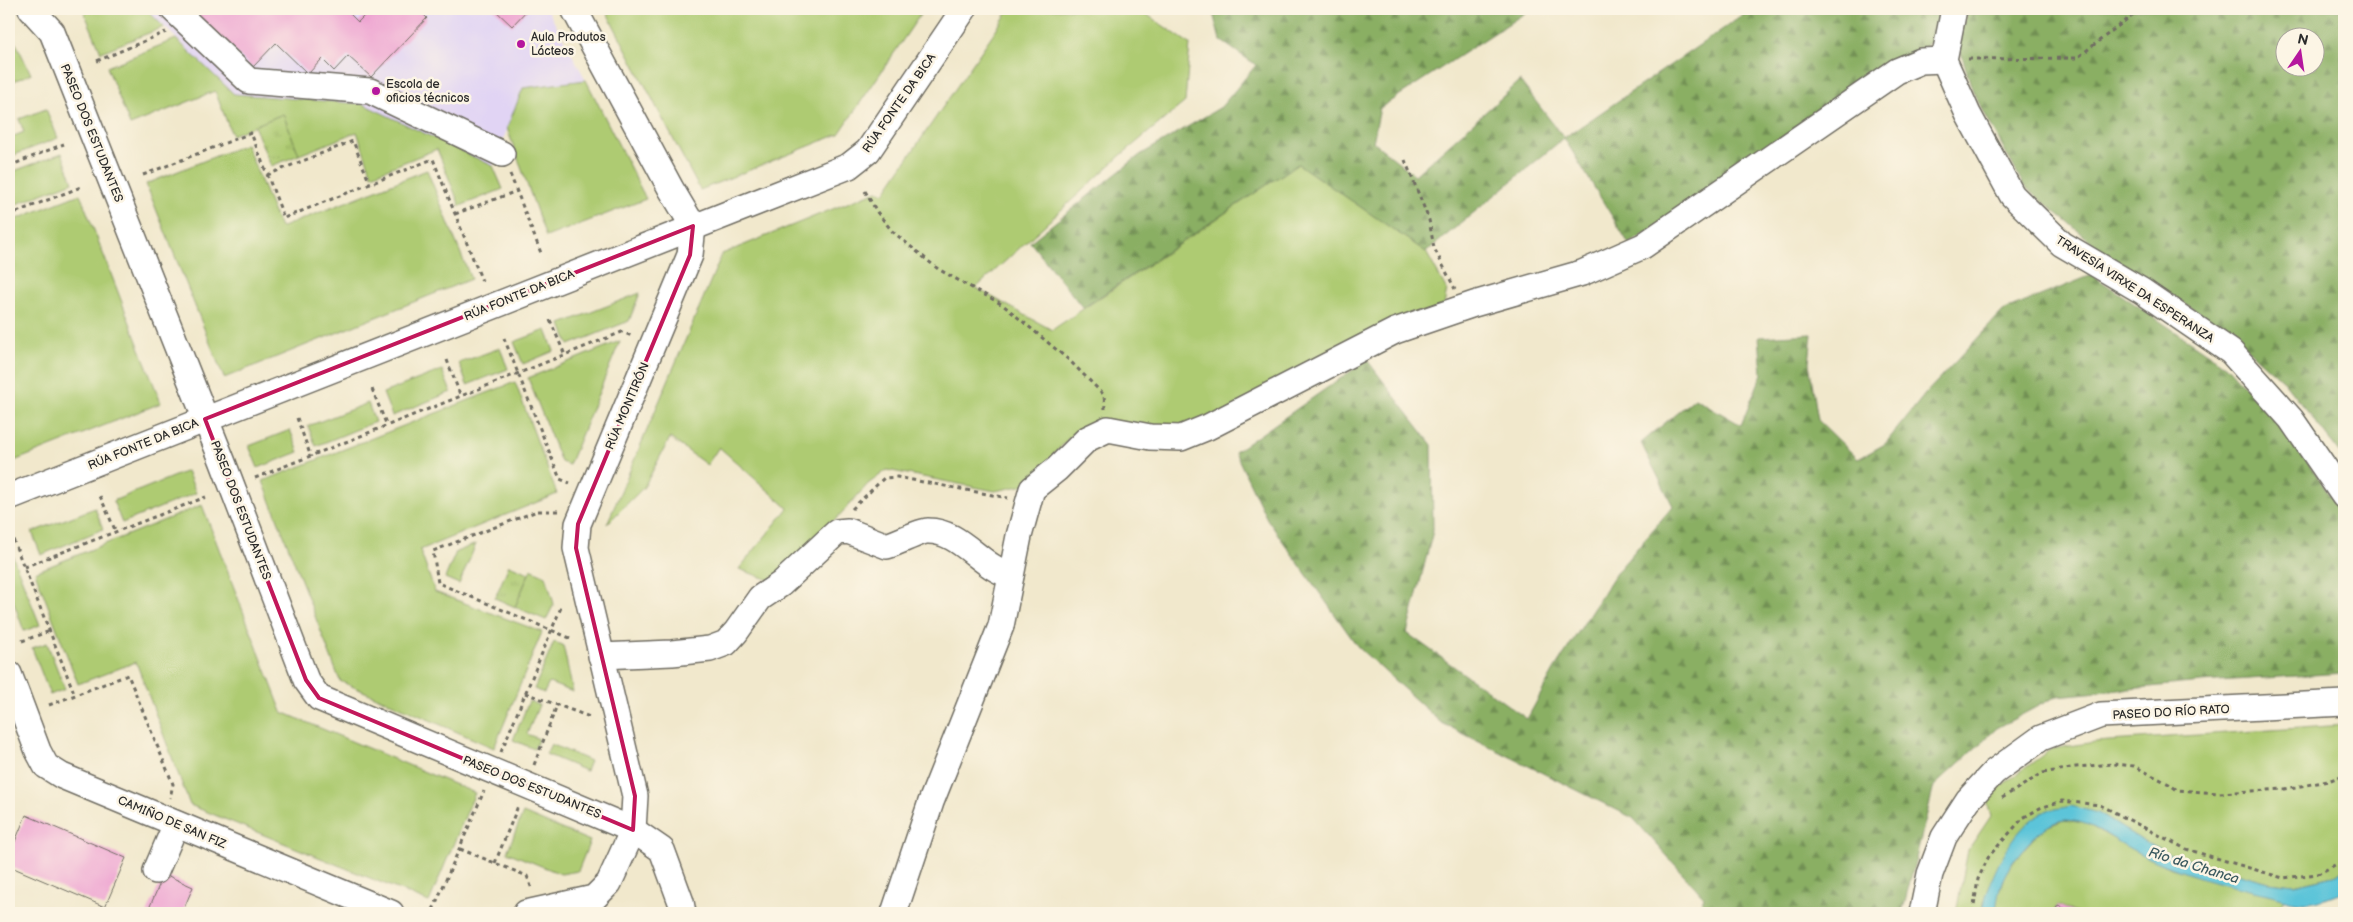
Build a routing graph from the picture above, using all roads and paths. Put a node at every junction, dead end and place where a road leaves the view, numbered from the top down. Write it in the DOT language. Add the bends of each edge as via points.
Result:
graph roads {
  1 [pos="31,9"];
  2 [pos="574,9"];
  3 [pos="964,9"];
  4 [pos="1954,9"];
  5 [pos="2140,9"];
  6 [pos="180,16"];
  7 [pos="1944,60"];
  8 [pos="97,61"];
  9 [pos="64,144"];
  10 [pos="502,154"];
  11 [pos="1405,160"];
  12 [pos="9,166"];
  13 [pos="142,175"];
  14 [pos="267,175"];
  15 [pos="370,184"];
  16 [pos="81,187"];
  17 [pos="864,191"];
  18 [pos="517,192"];
  19 [pos="454,214"];
  20 [pos="9,215"];
  21 [pos="693,226"];
  22 [pos="540,252"];
  23 [pos="482,281"];
  24 [pos="1464,307"];
  25 [pos="550,320"];
  26 [pos="632,336"];
  27 [pos="504,338"];
  28 [pos="565,355"];
  29 [pos="447,360"];
  30 [pos="518,374"];
  31 [pos="372,389"];
  32 [pos="462,396"];
  33 [pos="297,418"];
  34 [pos="205,419"];
  35 [pos="387,426"];
  36 [pos="1108,429"];
  37 [pos="311,457"];
  38 [pos="255,478"];
  39 [pos="570,483"];
  40 [pos="100,496"];
  41 [pos="2344,496"];
  42 [pos="9,497"];
  43 [pos="206,497"];
  44 [pos="1029,502"];
  45 [pos="558,511"];
  46 [pos="10,532"];
  47 [pos="116,532"];
  48 [pos="837,532"];
  49 [pos="24,567"];
  50 [pos="1011,575"];
  51 [pos="562,605"];
  52 [pos="551,630"];
  53 [pos="50,631"];
  54 [pos="570,638"];
  55 [pos="22,641"];
  56 [pos="601,656"];
  57 [pos="9,674"];
  58 [pos="525,693"];
  59 [pos="76,695"];
  60 [pos="2344,703"];
  61 [pos="49,705"];
  62 [pos="557,705"];
  63 [pos="590,717"];
  64 [pos="500,752"];
  65 [pos="534,766"];
  66 [pos="2344,775"];
  67 [pos="484,791"];
  68 [pos="170,799"];
  69 [pos="1996,802"];
  70 [pos="518,805"];
  71 [pos="176,824"];
  72 [pos="633,830"];
  73 [pos="460,848"];
  74 [pos="2344,860"];
  75 [pos="495,863"];
  76 [pos="156,871"];
  77 [pos="529,902"];
  78 [pos="433,910"];
  79 [pos="391,913"];
  80 [pos="682,913"];
  81 [pos="894,913"];
  82 [pos="1922,913"];
  83 [pos="1973,913"];
  1 -- 34 [label="street, PASEO DOS ESTUDANTES" via="52,32"];
  2 -- 21 [label="street"];
  3 -- 21 [label="street, RÚA FONTE DA BICA" via="868,151 848,166"];
  4 -- 7 [label="street"];
  5 -- 7 [label="path" via="2077,58"];
  6 -- 8 [label="path"];
  6 -- 10 [label="street" via="249,81 370,91"];
  7 -- 24 [label="street" via="1921,61 1897,71 1643,246 1582,273"];
  7 -- 41 [label="street, TRAVESÍA VIRXE DA ESPERANZA" via="1968,114 2012,195 2062,244 2142,291 2230,352 2291,419"];
  9 -- 12 [label="path"];
  10 -- 18 [label="path"];
  11 -- 24 [label="path" via="1429,220 1434,248"];
  13 -- 14 [label="path" via="250,133"];
  14 -- 15 [label="path" via="284,218"];
  14 -- 15 [label="path" via="353,141"];
  15 -- 19 [label="path" via="433,159"];
  16 -- 20 [label="path"];
  17 -- 36 [label="path" via="892,231 938,269 1003,305 1070,361 1104,395"];
  18 -- 19 [label="path"];
  18 -- 22 [label="path"];
  19 -- 23 [label="path"];
  21 -- 34 [label="street, RÚA FONTE DA BICA"];
  21 -- 56 [label="street, RÚA MONTIRÓN" via="690,255 578,524 576,548"];
  24 -- 36 [label="street" via="1395,331 1181,438 1150,437"];
  25 -- 28 [label="path"];
  26 -- 28 [label="path" via="622,332"];
  27 -- 30 [label="path"];
  28 -- 30 [label="path"];
  29 -- 32 [label="path"];
  30 -- 32 [label="path"];
  30 -- 39 [label="path" via="560,479"];
  31 -- 35 [label="path"];
  32 -- 35 [label="path"];
  33 -- 37 [label="path"];
  34 -- 42 [label="street, RÚA FONTE DA BICA"];
  34 -- 72 [label="street, PASEO DOS ESTUDANTES" via="306,680 320,698"];
  35 -- 37 [label="path"];
  36 -- 44 [label="street" via="1087,439 1057,470 1032,489"];
  37 -- 38 [label="path"];
  40 -- 47 [label="path"];
  43 -- 47 [label="path"];
  44 -- 48 [label="path" via="897,477 884,478 855,504"];
  44 -- 50 [label="street"];
  45 -- 52 [label="path" via="538,511 433,551 438,583"];
  46 -- 49 [label="path"];
  47 -- 49 [label="path"];
  48 -- 50 [label="street" via="848,531 887,546 926,531 945,535 999,572"];
  48 -- 56 [label="street" via="781,584 760,598 726,643 710,649 672,653"];
  49 -- 53 [label="path"];
  50 -- 81 [label="street" via="1001,626 931,802"];
  51 -- 52 [label="path"];
  52 -- 54 [label="path"];
  52 -- 58 [label="path"];
  53 -- 55 [label="path"];
  53 -- 59 [label="path"];
  56 -- 72 [label="street, RÚA MONTIRÓN" via="635,796"];
  57 -- 71 [label="street, CAMIÑO DE SAN FIZ" via="46,766 62,776"];
  58 -- 62 [label="path"];
  58 -- 64 [label="path"];
  59 -- 61 [label="path"];
  59 -- 68 [label="path" via="128,675 173,784"];
  60 -- 82 [label="street, PASEO DO RÍO RATO" via="2100,716 2041,738 1994,772 1968,800 1944,836 1930,874"];
  62 -- 63 [label="path"];
  62 -- 65 [label="path"];
  66 -- 69 [label="path" via="2285,789 2218,793 2177,790 2134,766 2114,764 2043,773"];
  67 -- 73 [label="path"];
  70 -- 75 [label="path"];
  71 -- 76 [label="street"];
  71 -- 79 [label="street, CAMIÑO DE SAN FIZ"];
  72 -- 77 [label="street" via="609,883 594,898"];
  72 -- 80 [label="street, PASEO DOS ESTUDANTES" via="662,850"];
  73 -- 75 [label="path"];
  73 -- 78 [label="path"];
  74 -- 83 [label="path" via="2318,874 2283,878 2186,849 2100,805 2062,802 2040,808 2023,818 1989,856 1978,879"];
  75 -- 77 [label="path" via="527,876"];
}
